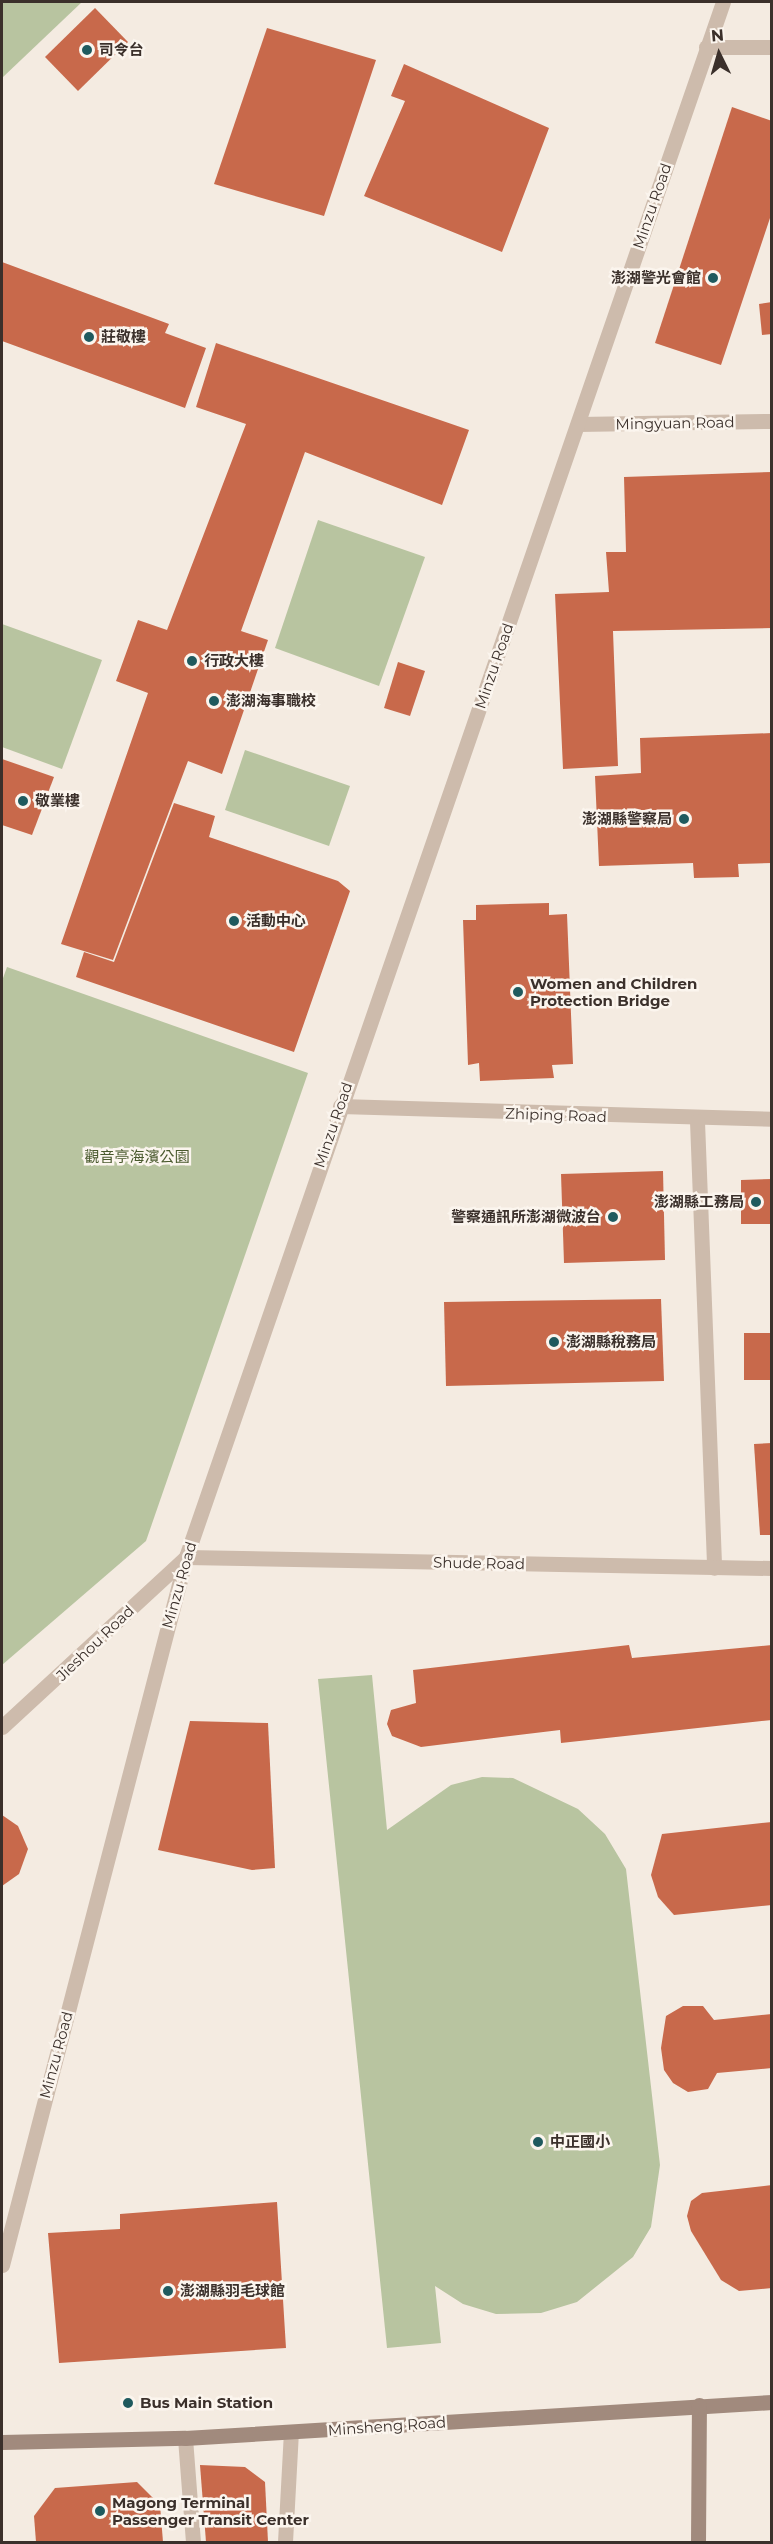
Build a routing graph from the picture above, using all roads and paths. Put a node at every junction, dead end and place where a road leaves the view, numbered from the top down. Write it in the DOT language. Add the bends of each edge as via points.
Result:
graph roads {
  1 [pos="723,2"];
  2 [pos="706,47"];
  3 [pos="771,47"];
  4 [pos="771,421"];
  5 [pos="578,424"];
  6 [pos="340,1106"];
  7 [pos="771,1119"];
  8 [pos="697,1121"];
  9 [pos="186,1557"];
  10 [pos="714,1568"];
  11 [pos="771,1568"];
  12 [pos="2,1727"];
  13 [pos="2,2265"];
  14 [pos="771,2402"];
  15 [pos="699,2405"];
  16 [pos="291,2432"];
  17 [pos="185,2439"];
  18 [pos="2,2442"];
  19 [pos="193,2542"];
  20 [pos="285,2542"];
  21 [pos="699,2542"];
  1 -- 2 [label="street, Minzu Road"];
  2 -- 3 [label="street"];
  2 -- 5 [label="street, Minzu Road"];
  4 -- 5 [label="street, Mingyuan Road"];
  5 -- 6 [label="street, Minzu Road"];
  6 -- 8 [label="street, Zhiping Road"];
  6 -- 9 [label="street, Minzu Road"];
  7 -- 8 [label="street, Zhiping Road"];
  8 -- 10 [label="street"];
  9 -- 10 [label="street, Shude Road"];
  9 -- 12 [label="street, Jieshou Road"];
  9 -- 13 [label="street, Minzu Road"];
  10 -- 11 [label="street, Shude Road"];
  14 -- 15 [label="main road, Minsheng Road"];
  15 -- 16 [label="main road, Minsheng Road"];
  15 -- 21 [label="main road"];
  16 -- 17 [label="main road, Minsheng Road"];
  16 -- 20 [label="street"];
  17 -- 18 [label="main road, Minsheng Road"];
  17 -- 19 [label="street"];
}
